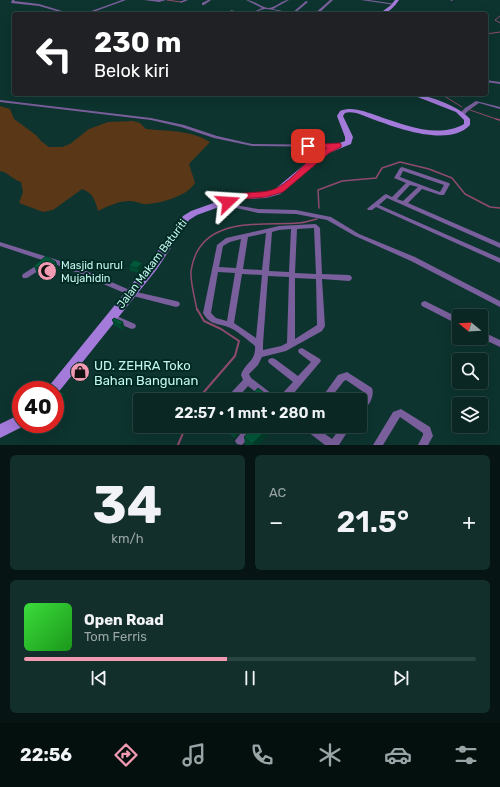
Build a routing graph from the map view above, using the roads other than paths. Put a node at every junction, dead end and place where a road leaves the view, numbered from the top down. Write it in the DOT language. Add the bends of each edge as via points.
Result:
graph roads {
  1 [pos="14,0"];
  2 [pos="125,0"];
  3 [pos="145,0"];
  4 [pos="166,0"];
  5 [pos="187,0"];
  6 [pos="210,0"];
  7 [pos="247,0"];
  8 [pos="288,0"];
  9 [pos="332,0"];
  10 [pos="362,0"];
  11 [pos="181,2"];
  12 [pos="307,2"];
  13 [pos="396,2"];
  14 [pos="203,4"];
  15 [pos="264,8"];
  16 [pos="271,10"];
  17 [pos="63,12"];
  18 [pos="91,12"];
  19 [pos="255,12"];
  20 [pos="278,12"];
  21 [pos="295,12"];
  22 [pos="318,12"];
  23 [pos="383,12"];
  24 [pos="488,81"];
  25 [pos="500,83"];
  26 [pos="418,96"];
  27 [pos="0,101"];
  28 [pos="500,108"];
  29 [pos="462,114"];
  30 [pos="339,146"];
  31 [pos="409,183"];
  32 [pos="421,186"];
  33 [pos="393,199"];
  34 [pos="228,202"];
  35 [pos="404,204"];
  36 [pos="294,228"];
  37 [pos="269,231"];
  38 [pos="245,236"];
  39 [pos="478,237"];
  40 [pos="0,244"];
  41 [pos="500,246"];
  42 [pos="472,248"];
  43 [pos="48,259"];
  44 [pos="500,261"];
  45 [pos="215,269"];
  46 [pos="239,271"];
  47 [pos="265,273"];
  48 [pos="292,275"];
  49 [pos="25,276"];
  50 [pos="318,276"];
  51 [pos="349,278"];
  52 [pos="131,293"];
  53 [pos="176,304"];
  54 [pos="425,304"];
  55 [pos="500,304"];
  56 [pos="112,317"];
  57 [pos="452,318"];
  58 [pos="230,324"];
  59 [pos="132,326"];
  60 [pos="488,338"];
  61 [pos="259,344"];
  62 [pos="291,344"];
  63 [pos="500,344"];
  64 [pos="302,351"];
  65 [pos="260,354"];
  66 [pos="272,361"];
  67 [pos="299,380"];
  68 [pos="60,381"];
  69 [pos="248,381"];
  70 [pos="237,393"];
  71 [pos="264,393"];
  72 [pos="288,393"];
  73 [pos="329,393"];
  74 [pos="367,399"];
  75 [pos="12,425"];
  76 [pos="0,431"];
  77 [pos="247,433"];
  78 [pos="317,433"];
  79 [pos="342,433"];
  80 [pos="240,441"];
  81 [pos="333,445"];
  82 [pos="378,445"];
  83 [pos="423,445"];
  1 -- 17 [label="street" via="12,2 39,5"];
  2 -- 18 [label="street"];
  3 -- 4 [label="street"];
  5 -- 11 [label="street"];
  6 -- 14 [label="street"];
  7 -- 15 [label="street"];
  8 -- 16 [label="street"];
  9 -- 22 [label="street"];
  10 -- 13 [label="street"];
  12 -- 21 [label="street"];
  13 -- 23 [label="street"];
  15 -- 16 [label="street"];
  15 -- 19 [label="street"];
  16 -- 20 [label="street"];
  24 -- 25 [label="street"];
  26 -- 29 [label="street"];
  27 -- 30 [label="street" via="158,120 216,138 252,144"];
  28 -- 29 [label="street" via="478,102"];
  29 -- 30 [label="street" via="468,119 465,128 434,133 411,129 356,111 344,111 340,116 349,140"];
  30 -- 34 [label="street, Jalan Makam Baturiti" via="326,151 280,190 266,195 239,197"];
  31 -- 32 [label="street"];
  31 -- 32 [label="street" via="397,178 402,168 447,184 442,194"];
  31 -- 33 [label="street"];
  32 -- 35 [label="street"];
  33 -- 35 [label="street"];
  33 -- 42 [label="street" via="386,196 372,207"];
  34 -- 52 [label="street, Jalan Makam Baturiti" via="186,218"];
  34 -- 55 [label="street" via="234,206 258,211 296,212 333,220 357,235 413,259"];
  35 -- 39 [label="street"];
  36 -- 37 [label="street"];
  36 -- 48 [label="street"];
  36 -- 50 [label="street" via="316,227"];
  37 -- 38 [label="street"];
  37 -- 47 [label="street"];
  38 -- 45 [label="street" via="220,245"];
  38 -- 46 [label="street"];
  39 -- 41 [label="street"];
  39 -- 42 [label="street"];
  40 -- 43 [label="street"];
  42 -- 44 [label="street"];
  43 -- 49 [label="street"];
  43 -- 52 [label="street"];
  45 -- 46 [label="street"];
  45 -- 58 [label="street" via="207,315 214,320"];
  46 -- 47 [label="street"];
  46 -- 58 [label="street"];
  47 -- 48 [label="street"];
  47 -- 61 [label="street"];
  48 -- 50 [label="street"];
  48 -- 62 [label="street"];
  50 -- 51 [label="street"];
  50 -- 62 [label="street" via="321,326"];
  52 -- 53 [label="street"];
  52 -- 56 [label="street, Jalan Makam Baturiti"];
  54 -- 57 [label="street"];
  56 -- 59 [label="street"];
  56 -- 68 [label="street, Jalan Makam Baturiti"];
  58 -- 61 [label="street"];
  60 -- 63 [label="street"];
  61 -- 65 [label="street"];
  62 -- 65 [label="street" via="283,349"];
  64 -- 67 [label="street" via="318,359"];
  65 -- 69 [label="street" via="246,372 245,378"];
  66 -- 67 [label="street"];
  67 -- 72 [label="street"];
  69 -- 70 [label="street"];
  69 -- 71 [label="street"];
  73 -- 74 [label="street" via="341,378 346,376 369,392"];
  75 -- 76 [label="street"];
  77 -- 80 [label="street"];
  78 -- 81 [label="street"];
  79 -- 81 [label="street"];
  82 -- 83 [label="street" via="396,416 401,413 427,430 428,436"];
}
